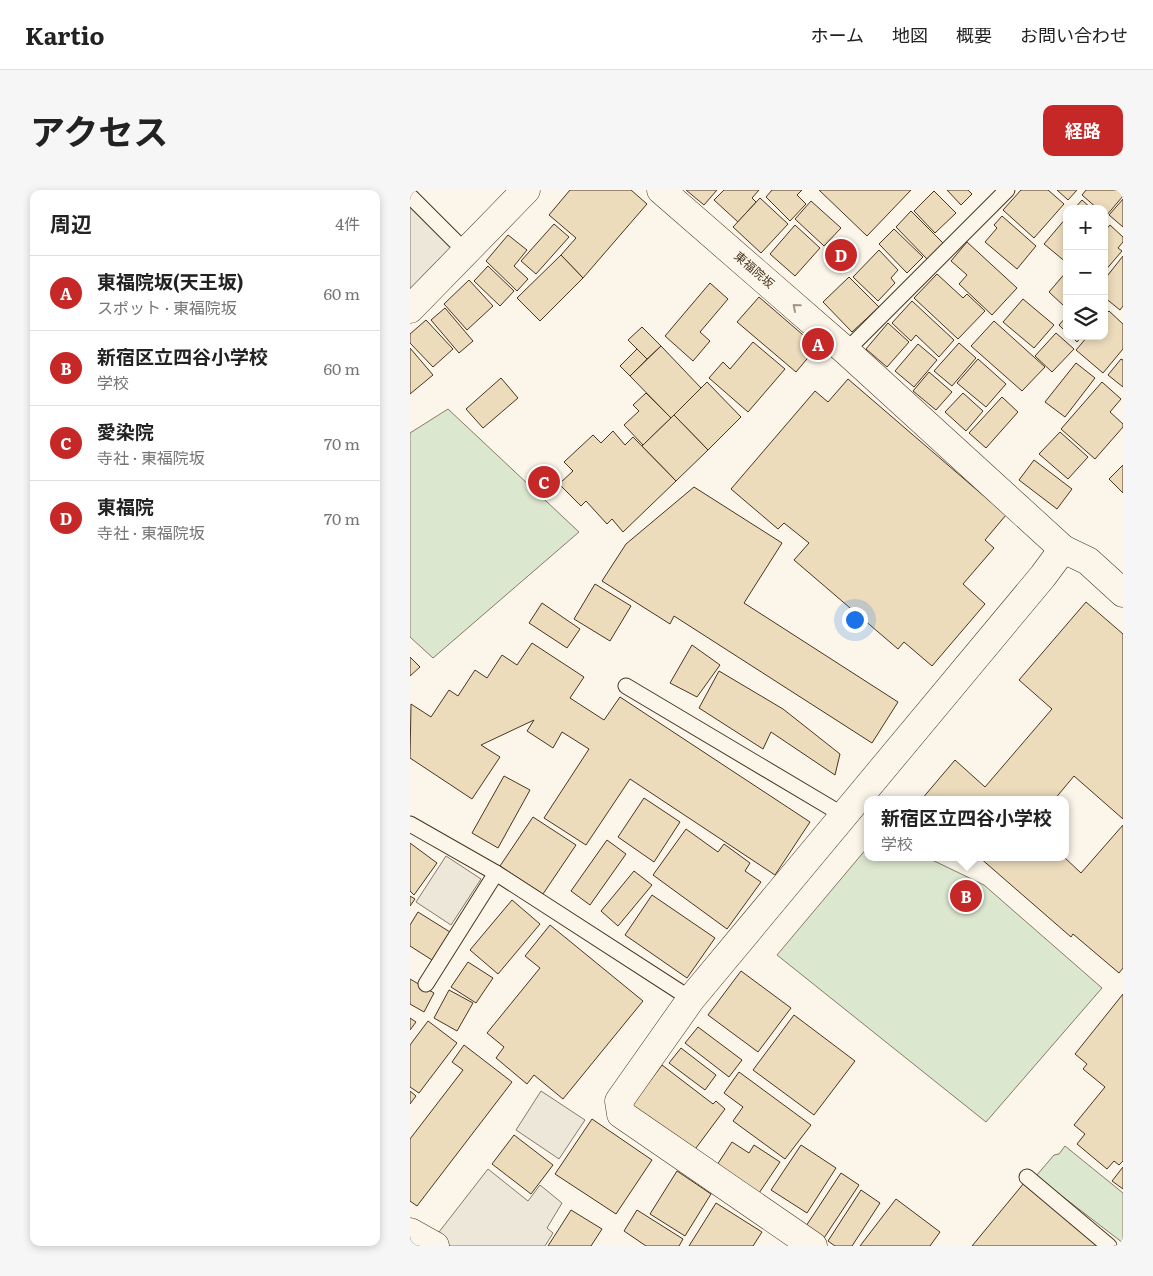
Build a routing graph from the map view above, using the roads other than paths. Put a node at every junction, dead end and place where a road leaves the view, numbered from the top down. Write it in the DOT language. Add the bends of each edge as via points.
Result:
graph roads {
  1 [pos="526,190"];
  2 [pos="661,190"];
  3 [pos="1007,190"];
  4 [pos="410,196"];
  5 [pos="466,252"];
  6 [pos="410,309"];
  7 [pos="846,351"];
  8 [pos="1063,549"];
  9 [pos="1123,593"];
  10 [pos="626,686"];
  11 [pos="843,815"];
  12 [pos="410,824"];
  13 [pos="496,874"];
  14 [pos="426,984"];
  15 [pos="692,999"];
  16 [pos="1027,1177"];
  17 [pos="410,1232"];
  18 [pos="435,1246"];
  19 [pos="813,1246"];
  20 [pos="1108,1246"];
  1 -- 5 [label="street"];
  7 -- 2 [label="street, 東福院坂, one-way"];
  3 -- 7 [label="lane"];
  4 -- 5 [label="lane"];
  5 -- 6 [label="street"];
  7 -- 8 [label="street, 東福院坂"];
  8 -- 9 [label="street, 東福院坂" via="1088,562"];
  8 -- 11 [label="street"];
  10 -- 11 [label="lane"];
  11 -- 15 [label="street"];
  12 -- 13 [label="lane"];
  13 -- 14 [label="lane"];
  13 -- 15 [label="lane"];
  15 -- 19 [label="street" via="619,1101 620,1114"];
  16 -- 20 [label="lane"];
  17 -- 18 [label="street"];
}
